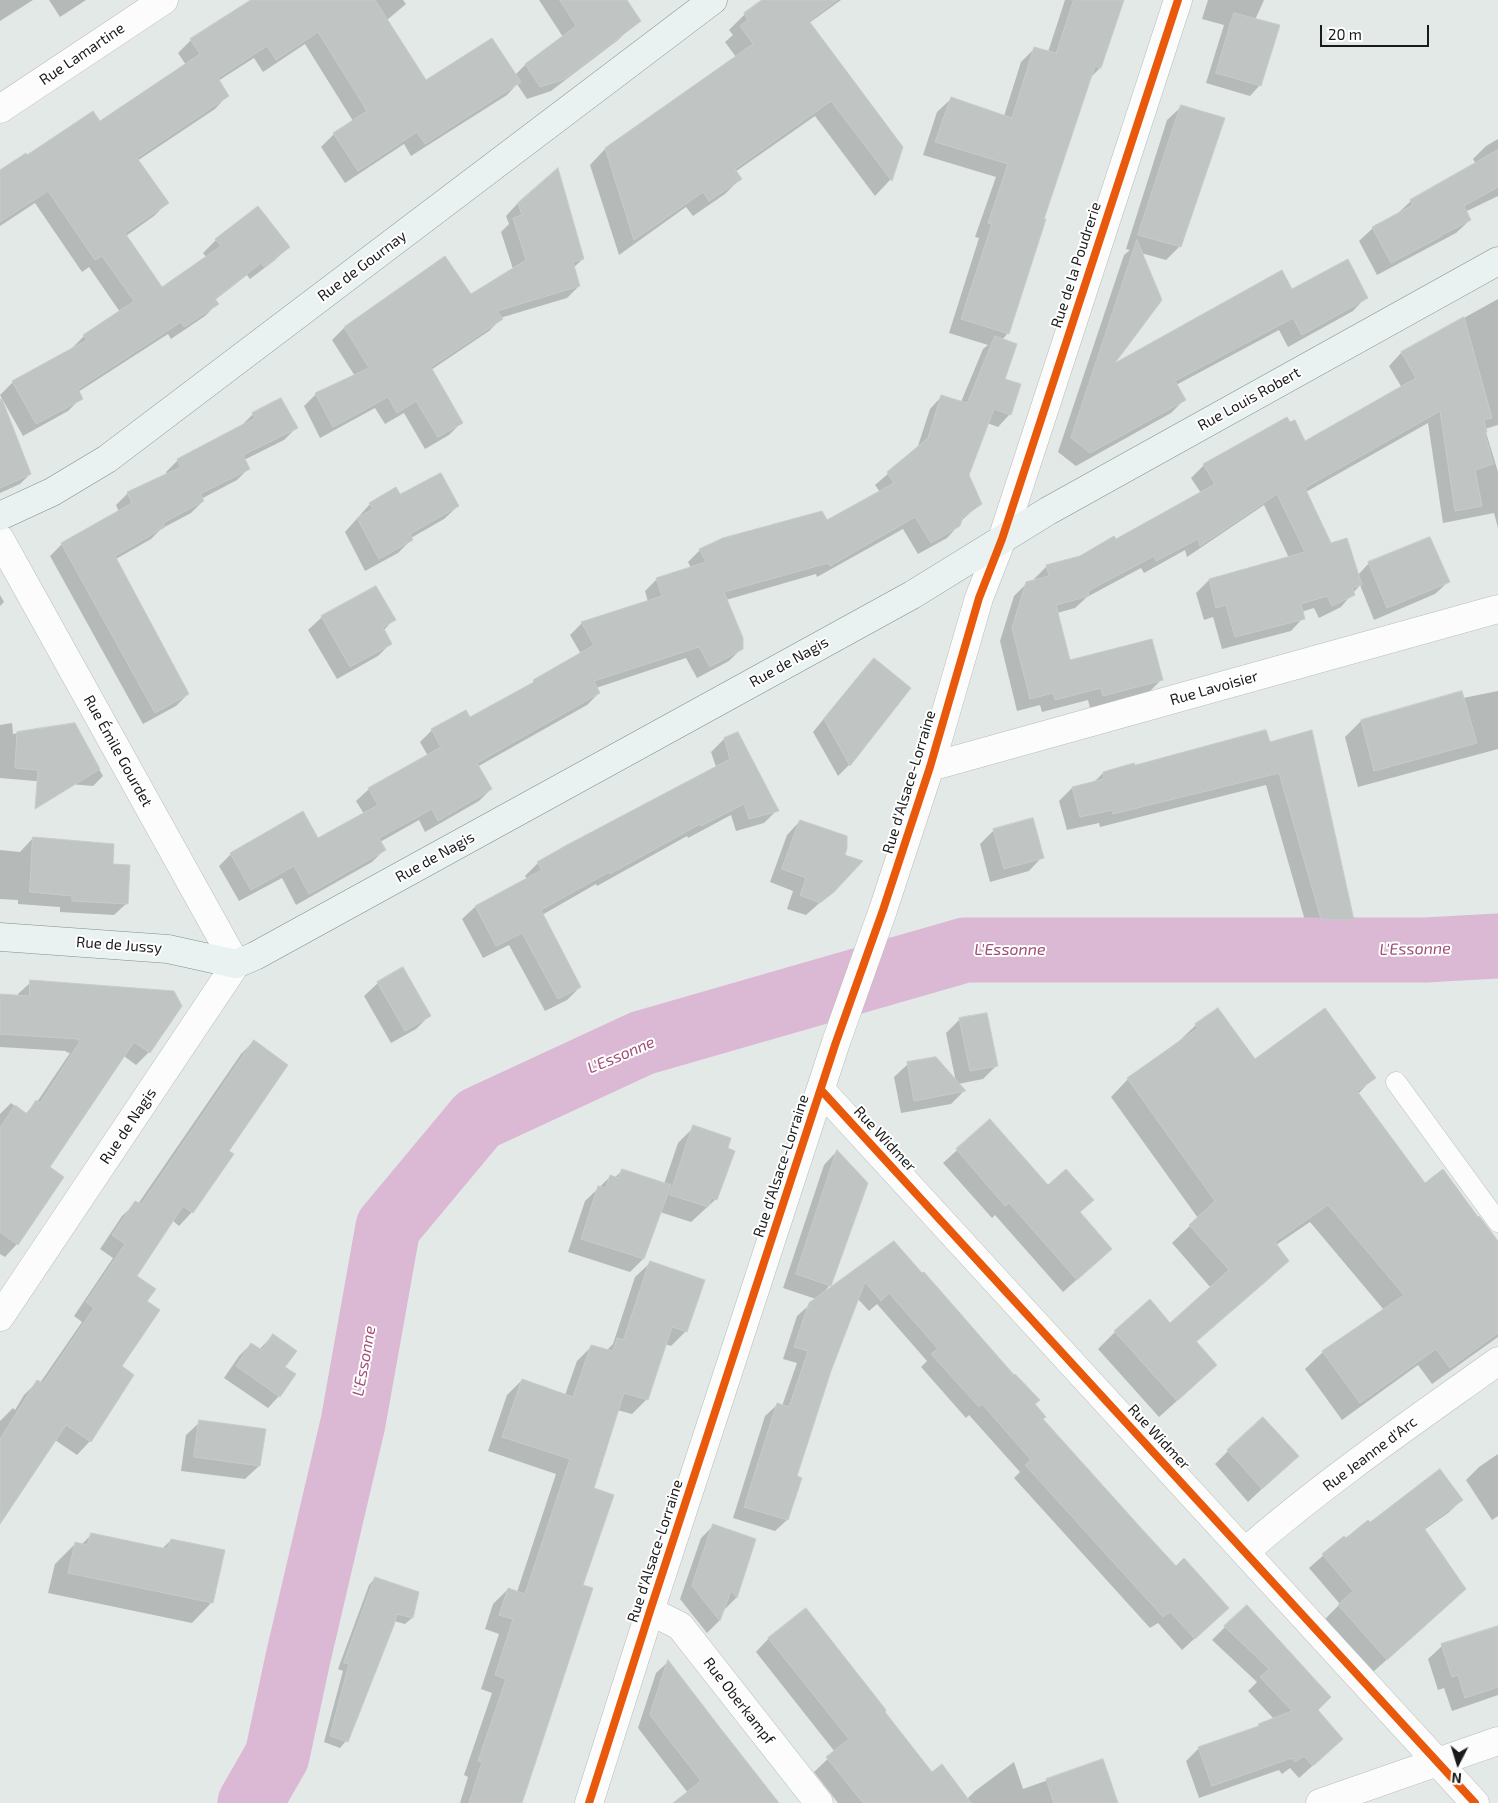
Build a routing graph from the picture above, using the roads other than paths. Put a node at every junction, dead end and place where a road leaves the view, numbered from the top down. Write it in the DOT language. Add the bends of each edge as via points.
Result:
graph roads {
  1 [pos="164,0"];
  2 [pos="714,0"];
  3 [pos="1178,0"];
  4 [pos="0,109"];
  5 [pos="1498,261"];
  6 [pos="0,516"];
  7 [pos="0,539"];
  8 [pos="1002,539"];
  9 [pos="1498,608"];
  10 [pos="930,767"];
  11 [pos="0,937"];
  12 [pos="236,964"];
  13 [pos="1396,1082"];
  14 [pos="821,1090"];
  15 [pos="1498,1222"];
  16 [pos="0,1317"];
  17 [pos="1498,1361"];
  18 [pos="1246,1551"];
  19 [pos="650,1611"];
  20 [pos="1498,1741"];
  21 [pos="1438,1762"];
  22 [pos="589,1803"];
  23 [pos="818,1803"];
  24 [pos="1320,1803"];
  25 [pos="1475,1803"];
  1 -- 4 [label="street, Rue Lamartine"];
  2 -- 6 [label="street, Rue de Gournay" via="106,459 52,492"];
  3 -- 8 [label="street, Rue de la Poudrerie"];
  5 -- 8 [label="street, Rue Louis Robert" via="1048,510"];
  7 -- 12 [label="street, Rue Émile Gourdet"];
  8 -- 10 [label="street, Rue d'Alsace-Lorraine" via="979,598"];
  8 -- 12 [label="street, Rue de Nagis" via="903,600"];
  9 -- 10 [label="street, Rue Lavoisier"];
  10 -- 14 [label="street, Rue d'Alsace-Lorraine"];
  11 -- 12 [label="street, Rue de Jussy" via="168,949"];
  12 -- 16 [label="street, Rue de Nagis"];
  13 -- 15 [label="lane"];
  14 -- 18 [label="street, Rue Widmer"];
  14 -- 19 [label="street, Rue d'Alsace-Lorraine"];
  17 -- 18 [label="street, Rue Jeanne d'Arc" via="1384,1442"];
  18 -- 21 [label="street, Rue Widmer"];
  19 -- 22 [label="street, Rue d'Alsace-Lorraine"];
  19 -- 23 [label="street, Rue Oberkampf" via="680,1626"];
  20 -- 21 [label="street"];
  21 -- 24 [label="street"];
  21 -- 25 [label="street, Rue Widmer"];
}
